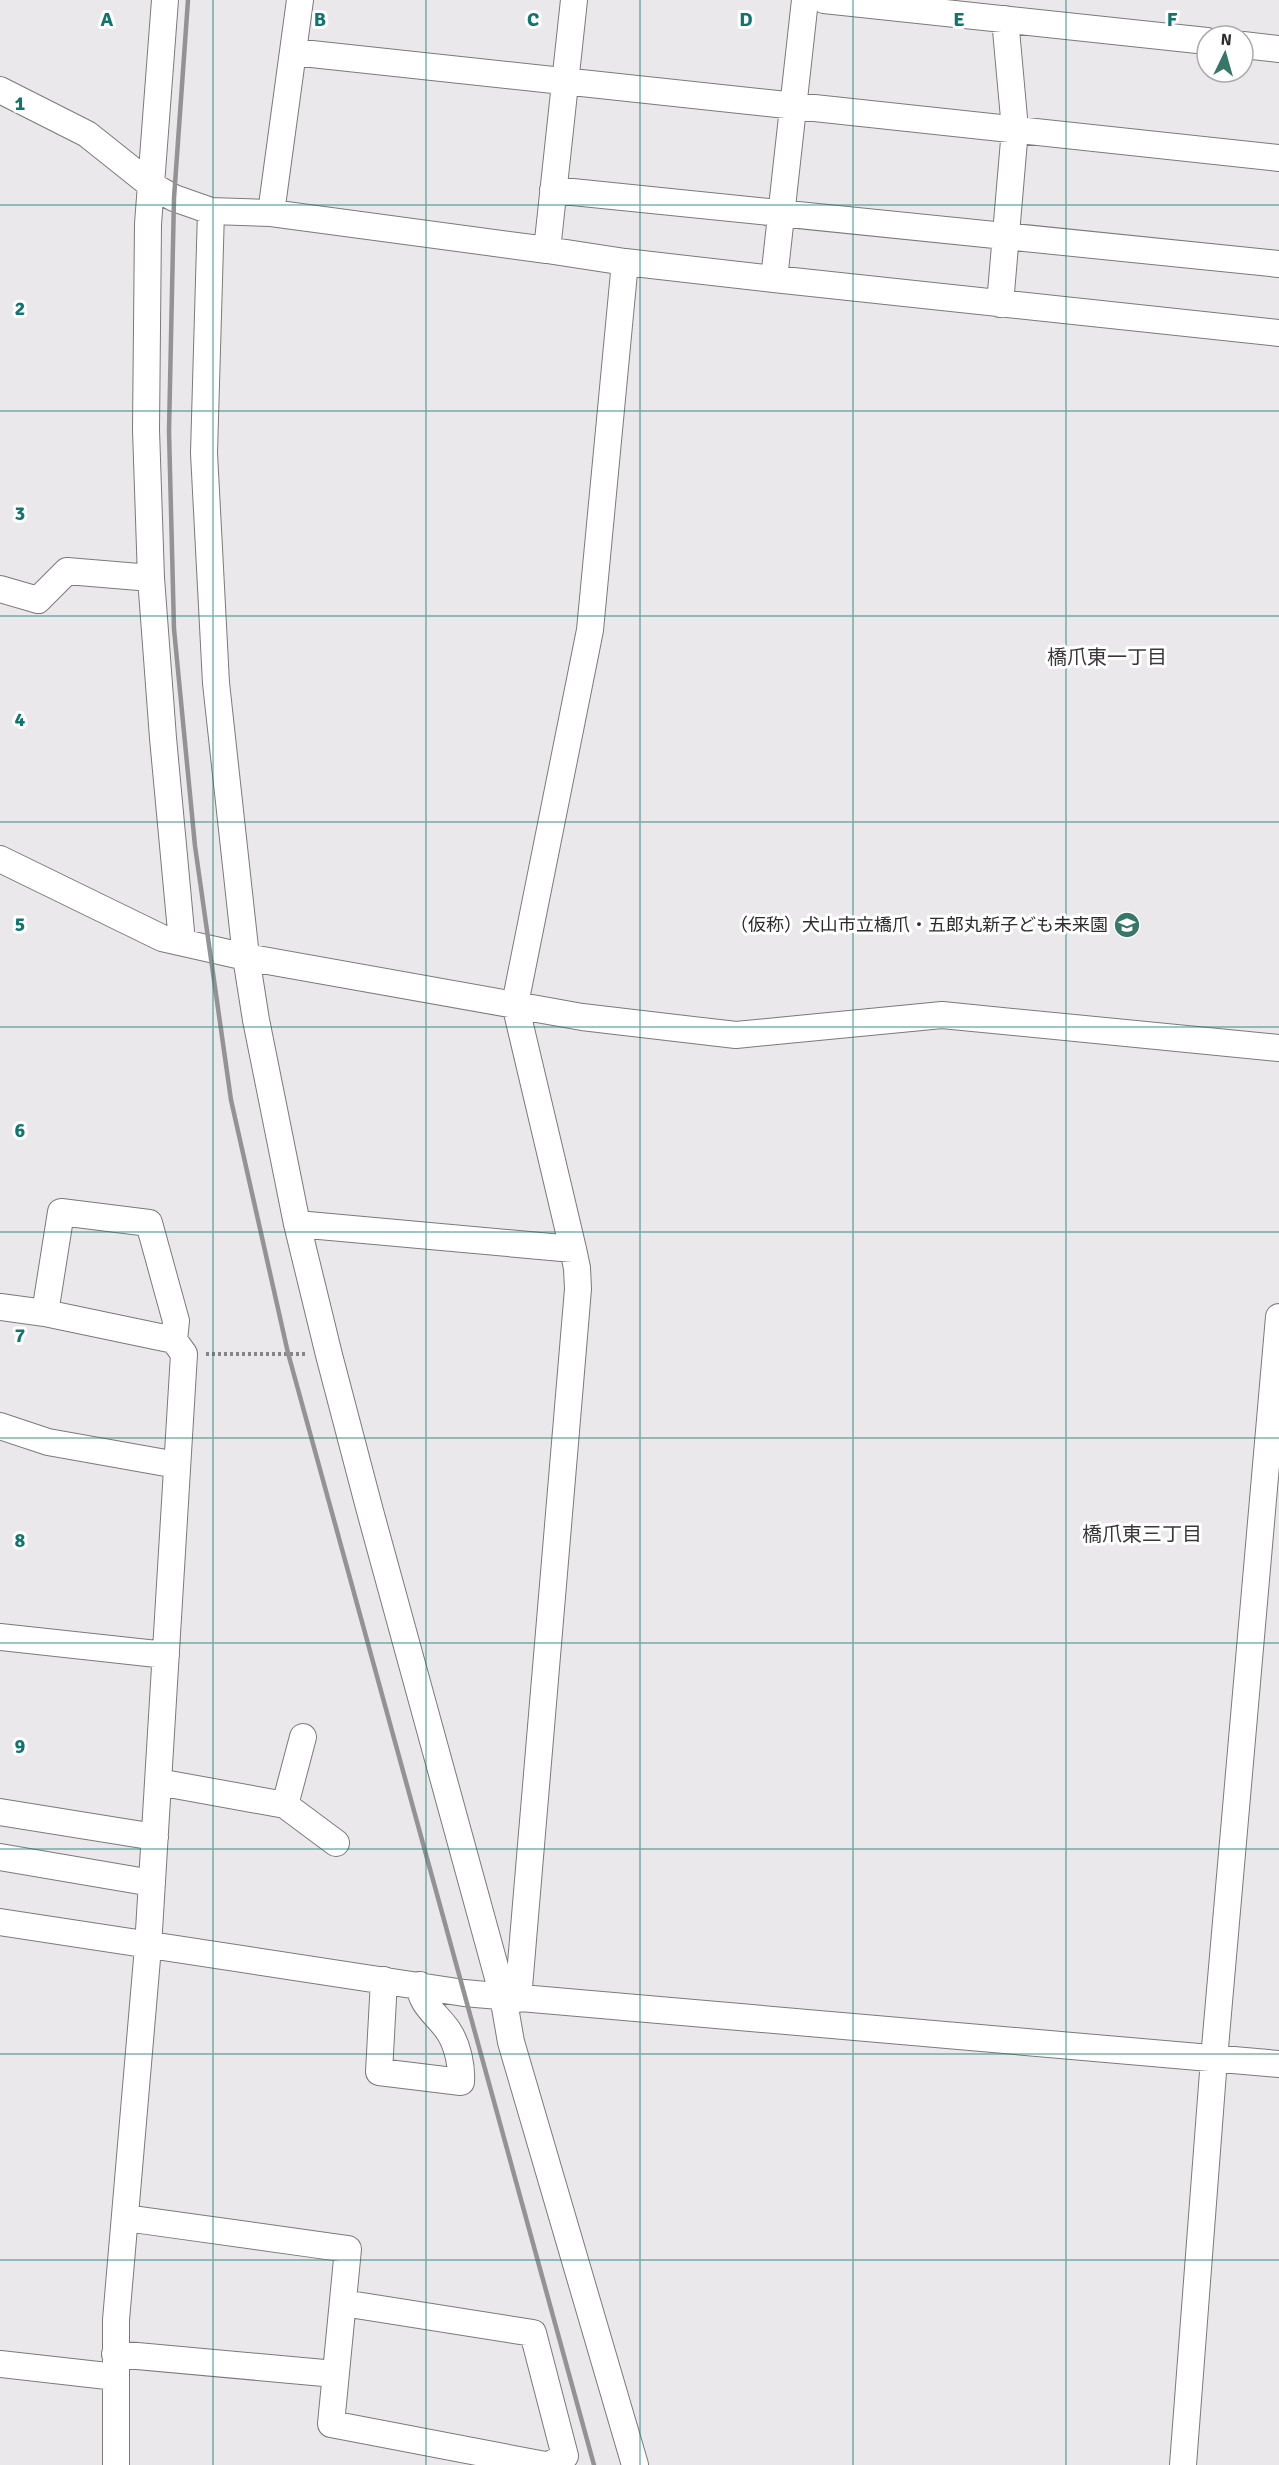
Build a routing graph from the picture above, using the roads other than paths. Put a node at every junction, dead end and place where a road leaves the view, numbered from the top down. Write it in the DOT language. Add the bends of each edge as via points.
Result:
graph roads {
  1 [pos="165,0"];
  2 [pos="300,0"];
  3 [pos="574,0"];
  4 [pos="805,0"];
  5 [pos="824,0"];
  6 [pos="991,12"];
  7 [pos="1195,39"];
  8 [pos="1255,46"];
  9 [pos="1279,49"];
  10 [pos="293,52"];
  11 [pos="566,81"];
  12 [pos="3,100"];
  13 [pos="795,106"];
  14 [pos="1015,129"];
  15 [pos="1279,158"];
  16 [pos="151,185"];
  17 [pos="554,190"];
  18 [pos="211,211"];
  19 [pos="271,213"];
  20 [pos="782,213"];
  21 [pos="1006,236"];
  22 [pos="547,250"];
  23 [pos="625,262"];
  24 [pos="1279,264"];
  25 [pos="774,279"];
  26 [pos="1000,303"];
  27 [pos="1279,333"];
  28 [pos="151,578"];
  29 [pos="0,589"];
  30 [pos="0,859"];
  31 [pos="182,942"];
  32 [pos="246,957"];
  33 [pos="514,1004"];
  34 [pos="1279,1048"];
  35 [pos="297,1224"];
  36 [pos="573,1249"];
  37 [pos="0,1307"];
  38 [pos="45,1313"];
  39 [pos="1279,1317"];
  40 [pos="179,1347"];
  41 [pos="0,1426"];
  42 [pos="177,1465"];
  43 [pos="0,1637"];
  44 [pos="166,1655"];
  45 [pos="303,1737"];
  46 [pos="158,1782"];
  47 [pos="285,1805"];
  48 [pos="0,1812"];
  49 [pos="155,1837"];
  50 [pos="336,1843"];
  51 [pos="0,1857"];
  52 [pos="152,1883"];
  53 [pos="0,1922"];
  54 [pos="148,1947"];
  55 [pos="384,1980"];
  56 [pos="420,1985"];
  57 [pos="510,1998"];
  58 [pos="1214,2059"];
  59 [pos="1279,2064"];
  60 [pos="126,2218"];
  61 [pos="343,2303"];
  62 [pos="0,2364"];
  63 [pos="115,2366"];
  64 [pos="335,2374"];
  65 [pos="116,2465"];
  66 [pos="547,2465"];
  67 [pos="635,2465"];
  68 [pos="1183,2465"];
  1 -- 16 [label="street"];
  2 -- 10 [label="street"];
  3 -- 11 [label="street"];
  4 -- 13 [label="street"];
  5 -- 6 [label="street"];
  6 -- 7 [label="street"];
  6 -- 14 [label="street"];
  8 -- 9 [label="street"];
  10 -- 11 [label="street"];
  10 -- 19 [label="street"];
  11 -- 13 [label="street"];
  11 -- 17 [label="street"];
  12 -- 16 [label="street" via="87,135"];
  13 -- 14 [label="street"];
  13 -- 20 [label="street"];
  14 -- 15 [label="street"];
  14 -- 21 [label="street"];
  16 -- 18 [label="street"];
  16 -- 28 [label="street" via="146,430"];
  17 -- 20 [label="street"];
  17 -- 22 [label="street"];
  18 -- 19 [label="street"];
  18 -- 32 [label="street" via="204,453 216,683"];
  19 -- 22 [label="street"];
  20 -- 21 [label="street"];
  20 -- 25 [label="street"];
  21 -- 24 [label="street"];
  21 -- 26 [label="street"];
  22 -- 23 [label="street"];
  23 -- 25 [label="street"];
  23 -- 33 [label="street" via="590,630"];
  25 -- 26 [label="street"];
  26 -- 27 [label="street"];
  28 -- 29 [label="street" via="67,571 38,600"];
  28 -- 31 [label="street"];
  30 -- 31 [label="street" via="162,938"];
  31 -- 32 [label="street"];
  32 -- 33 [label="street"];
  32 -- 35 [label="street"];
  33 -- 34 [label="street" via="582,1017 736,1035 942,1015"];
  33 -- 36 [label="street"];
  35 -- 36 [label="street"];
  35 -- 57 [label="street" via="370,1511"];
  36 -- 57 [label="street" via="578,1288"];
  37 -- 38 [label="street"];
  38 -- 40 [label="street"];
  38 -- 40 [label="street" via="61,1212 149,1223 176,1321"];
  39 -- 58 [label="street"];
  40 -- 42 [label="street"];
  41 -- 42 [label="street" via="48,1442"];
  42 -- 44 [label="street"];
  43 -- 44 [label="street"];
  44 -- 46 [label="street"];
  45 -- 47 [label="street"];
  46 -- 47 [label="street"];
  46 -- 49 [label="street"];
  47 -- 50 [label="street"];
  48 -- 49 [label="street"];
  49 -- 52 [label="street"];
  51 -- 52 [label="street"];
  52 -- 54 [label="street"];
  53 -- 54 [label="street"];
  54 -- 55 [label="street"];
  54 -- 60 [label="street"];
  55 -- 56 [label="street"];
  55 -- 56 [label="street" via="379,2072 461,2082 462,2069 450,2033 420,1995"];
  56 -- 57 [label="street"];
  57 -- 58 [label="street"];
  57 -- 67 [label="street" via="511,2042"];
  58 -- 59 [label="street"];
  58 -- 68 [label="street"];
  60 -- 61 [label="street" via="348,2249"];
  60 -- 63 [label="street"];
  61 -- 64 [label="street"];
  61 -- 66 [label="street" via="533,2333 565,2456"];
  62 -- 63 [label="street"];
  63 -- 64 [label="street"];
  63 -- 65 [label="street"];
  64 -- 66 [label="street" via="331,2424"];
}
